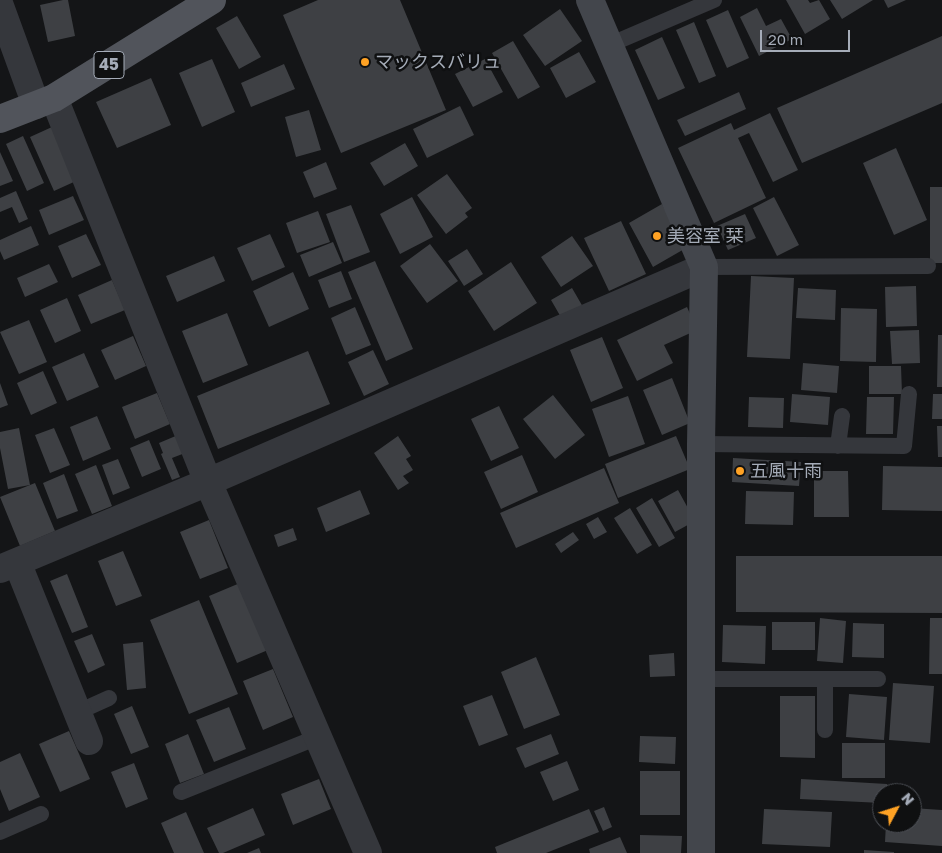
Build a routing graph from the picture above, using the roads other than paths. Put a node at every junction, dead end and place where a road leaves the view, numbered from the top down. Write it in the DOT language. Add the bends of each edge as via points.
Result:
graph roads {
  1 [pos="212,0"];
  2 [pos="590,0"];
  3 [pos="714,0"];
  4 [pos="0,6"];
  5 [pos="609,45"];
  6 [pos="45,101"];
  7 [pos="0,119"];
  8 [pos="704,266"];
  9 [pos="928,266"];
  10 [pos="909,394"];
  11 [pos="842,416"];
  12 [pos="701,444"];
  13 [pos="838,446"];
  14 [pos="208,482"];
  15 [pos="9,566"];
  16 [pos="878,678"];
  17 [pos="702,679"];
  18 [pos="826,679"];
  19 [pos="110,698"];
  20 [pos="78,712"];
  21 [pos="824,730"];
  22 [pos="318,737"];
  23 [pos="90,741"];
  24 [pos="181,792"];
  25 [pos="41,814"];
  26 [pos="0,832"];
  27 [pos="368,853"];
  28 [pos="701,853"];
  1 -- 6 [label="main road, 45"];
  2 -- 5 [label="street"];
  3 -- 5 [label="lane"];
  4 -- 6 [label="street"];
  5 -- 8 [label="street"];
  6 -- 7 [label="main road, 45"];
  6 -- 14 [label="street"];
  8 -- 9 [label="lane"];
  8 -- 12 [label="street"];
  8 -- 14 [label="street"];
  10 -- 13 [label="lane" via="904,446"];
  11 -- 13 [label="lane"];
  12 -- 13 [label="lane"];
  12 -- 17 [label="street"];
  14 -- 15 [label="street"];
  14 -- 22 [label="street"];
  15 -- 20 [label="street"];
  16 -- 18 [label="lane"];
  17 -- 18 [label="lane"];
  17 -- 28 [label="street"];
  18 -- 21 [label="lane"];
  19 -- 20 [label="lane"];
  20 -- 23 [label="street"];
  22 -- 24 [label="lane"];
  22 -- 27 [label="street"];
  25 -- 26 [label="lane"];
}
